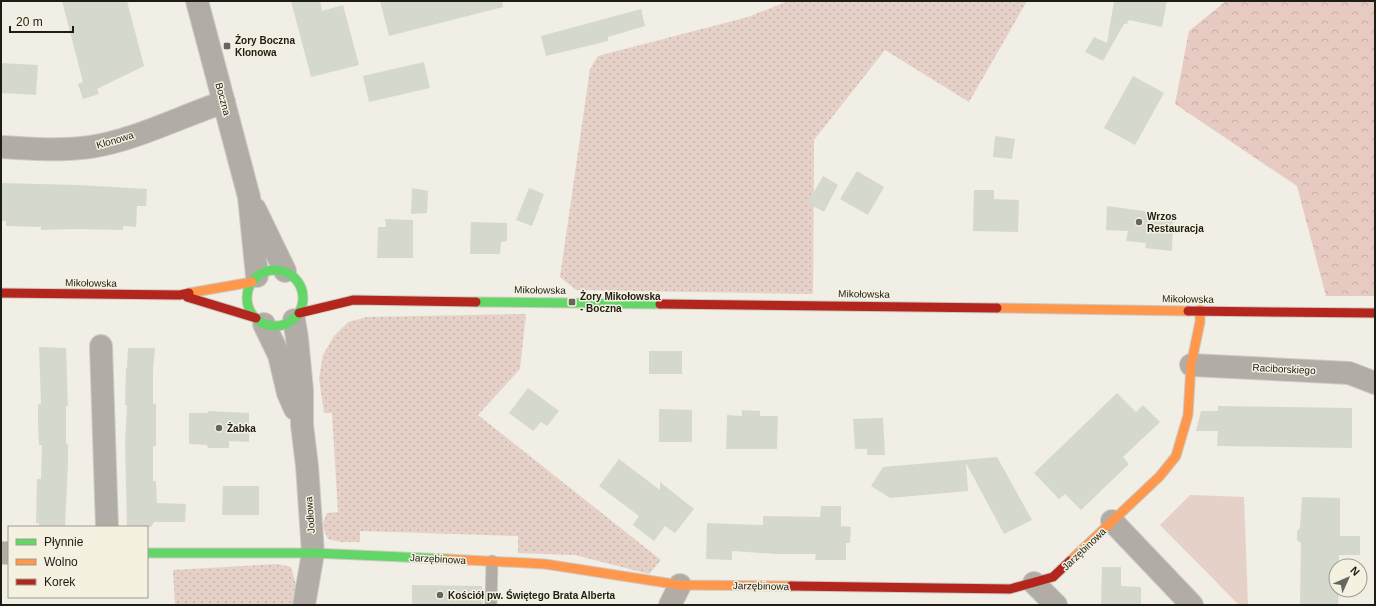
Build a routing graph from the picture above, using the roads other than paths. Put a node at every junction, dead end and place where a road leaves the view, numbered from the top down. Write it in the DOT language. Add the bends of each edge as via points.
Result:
graph roads {
  1 [pos="197,1"];
  2 [pos="224,102"];
  3 [pos="1,147"];
  4 [pos="249,197"];
  5 [pos="285,271"];
  6 [pos="254,279"];
  7 [pos="1,293"];
  8 [pos="180,295"];
  9 [pos="338,296"];
  10 [pos="353,300"];
  11 [pos="1200,310"];
  12 [pos="1375,313"];
  13 [pos="296,317"];
  14 [pos="260,321"];
  15 [pos="101,346"];
  16 [pos="1191,365"];
  17 [pos="1375,383"];
  18 [pos="302,425"];
  19 [pos="1112,521"];
  20 [pos="107,526"];
  21 [pos="148,553"];
  22 [pos="313,553"];
  23 [pos="492,561"];
  24 [pos="1034,582"];
  25 [pos="680,585"];
  26 [pos="304,605"];
  27 [pos="491,605"];
  28 [pos="670,605"];
  29 [pos="1056,605"];
  30 [pos="1192,605"];
  1 -- 2 [label="street, Boczna"];
  2 -- 3 [label="street, Klonowa" via="124,138 91,147 52,150"];
  2 -- 4 [label="street, Boczna"];
  4 -- 5 [label="street, Boczna"];
  4 -- 6 [label="street, Boczna"];
  5 -- 6 [label="street" via="270,270"];
  5 -- 13 [label="street" via="305,287 304,300"];
  6 -- 8 [label="street, Mikołowska"];
  6 -- 14 [label="street" via="248,291 247,301 250,310"];
  7 -- 8 [label="street, Mikołowska"];
  8 -- 14 [label="street, Mikołowska"];
  9 -- 10 [label="street, Mikołowska"];
  10 -- 11 [label="street, Mikołowska"];
  10 -- 13 [label="street, Mikołowska"];
  11 -- 12 [label="street, Mikołowska"];
  11 -- 16 [label="street, Jarzębinowa"];
  13 -- 14 [label="street" via="279,326"];
  13 -- 18 [label="street, Jodłowa"];
  14 -- 18 [label="street, Jodłowa" via="279,355 288,393"];
  15 -- 20 [label="street"];
  16 -- 17 [label="street, Raciborskiego" via="1349,373"];
  16 -- 19 [label="street, Jarzębinowa" via="1188,415 1176,456 1160,476"];
  18 -- 22 [label="street, Jodłowa"];
  19 -- 24 [label="street, Jarzębinowa" via="1053,577"];
  19 -- 30 [label="street"];
  21 -- 22 [label="street, Jarzębinowa"];
  22 -- 23 [label="street, Jarzębinowa"];
  22 -- 26 [label="street, Jodłowa"];
  23 -- 25 [label="street, Jarzębinowa" via="546,564"];
  23 -- 27 [label="lane"];
  24 -- 25 [label="street, Jarzębinowa" via="1010,589"];
  24 -- 29 [label="street"];
  25 -- 28 [label="street"];
}
